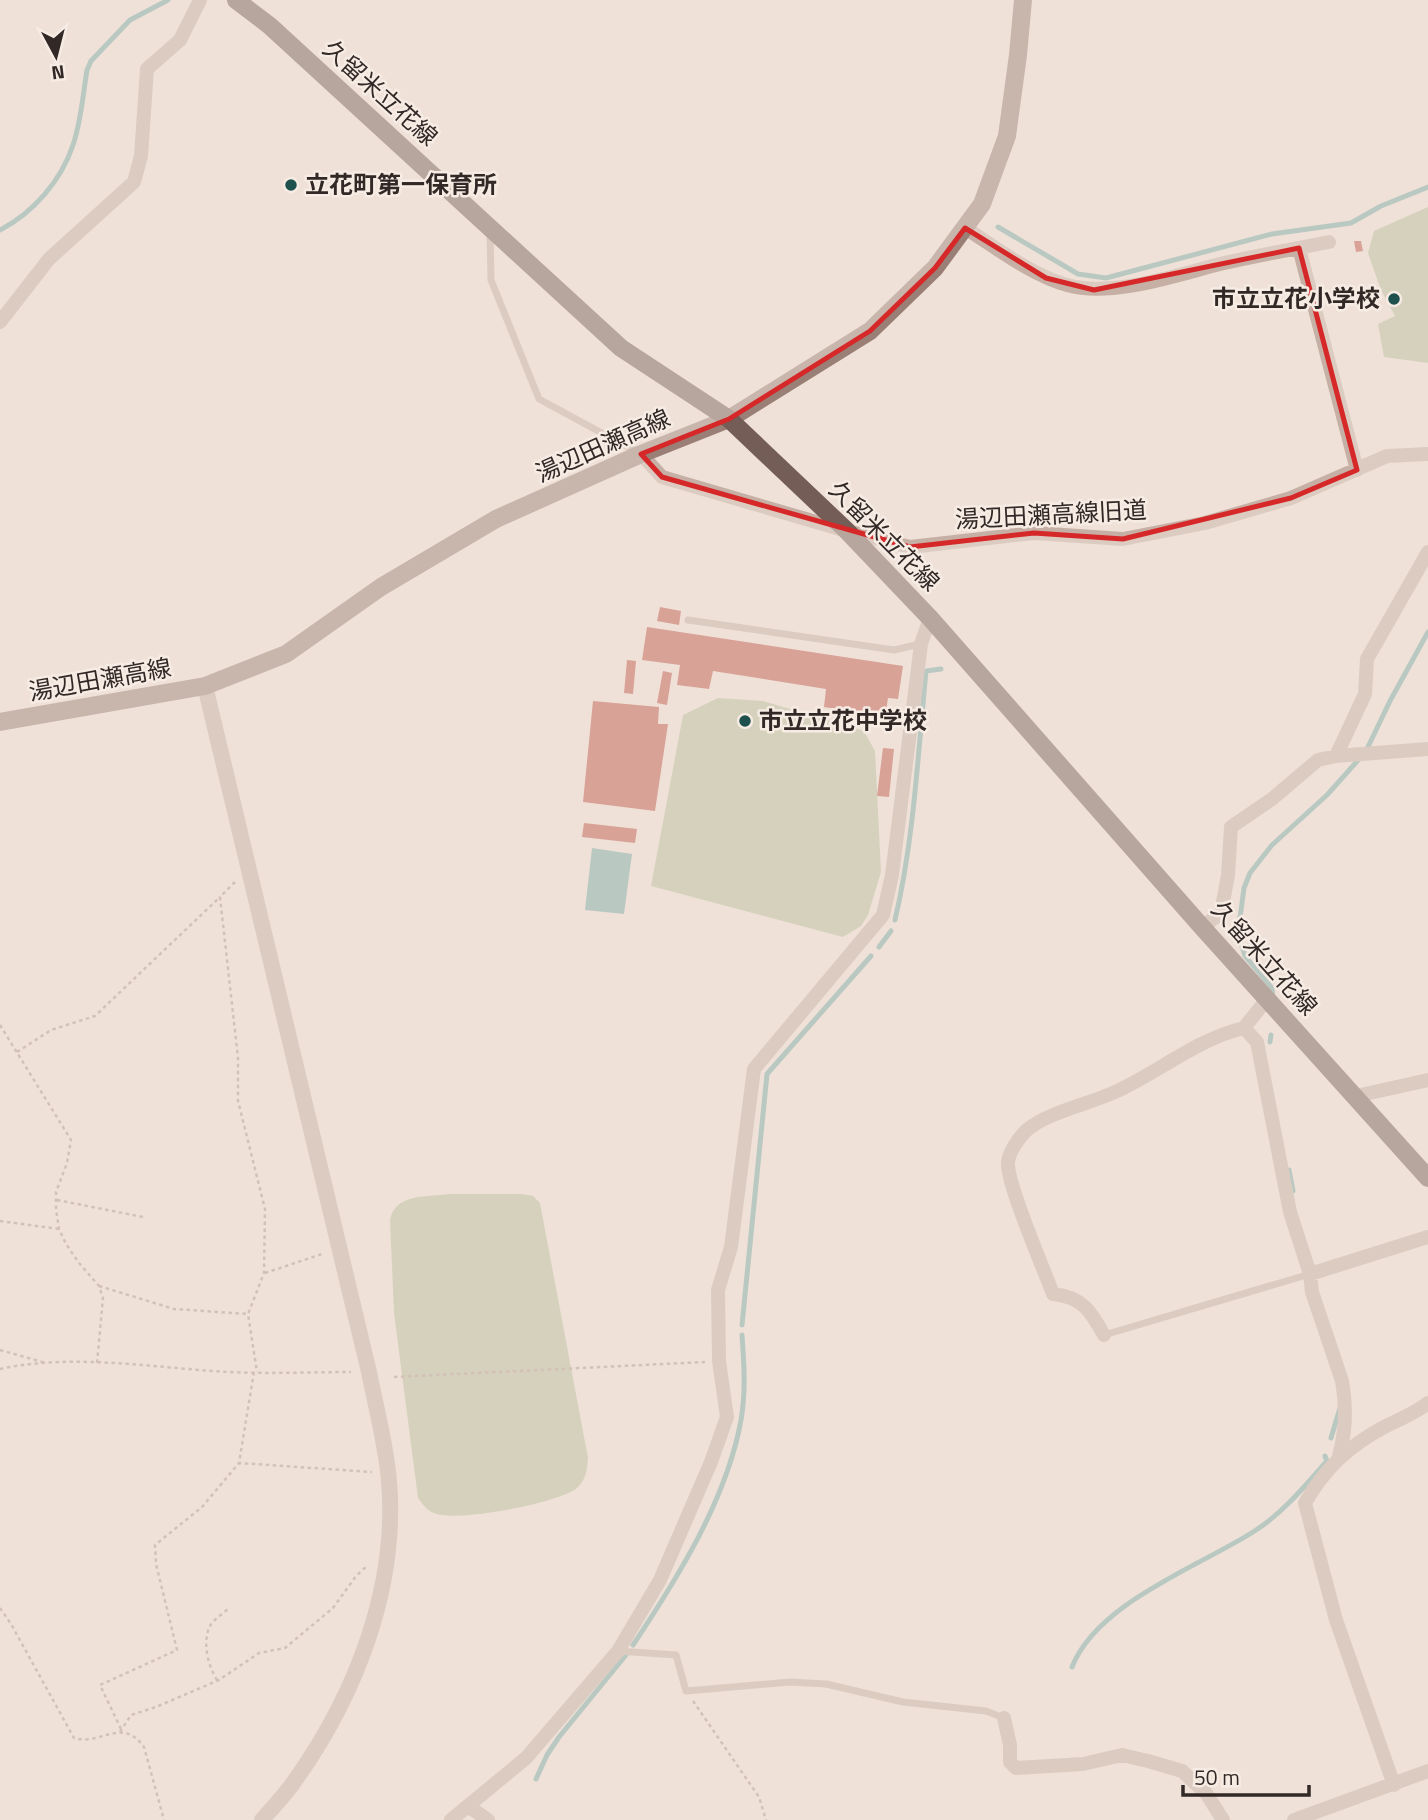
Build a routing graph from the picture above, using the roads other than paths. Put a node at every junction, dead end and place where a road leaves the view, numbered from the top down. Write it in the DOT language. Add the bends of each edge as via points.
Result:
graph roads {
  1 [pos="200,0"];
  2 [pos="236,0"];
  3 [pos="1023,0"];
  4 [pos="489,226"];
  5 [pos="965,228"];
  6 [pos="1329,242"];
  7 [pos="1299,248"];
  8 [pos="0,322"];
  9 [pos="729,419"];
  10 [pos="641,454"];
  11 [pos="1428,454"];
  12 [pos="1357,470"];
  13 [pos="847,531"];
  14 [pos="1428,551"];
  15 [pos="930,618"];
  16 [pos="688,620"];
  17 [pos="921,644"];
  18 [pos="205,687"];
  19 [pos="0,722"];
  20 [pos="1428,749"];
  21 [pos="1336,756"];
  22 [pos="1202,927"];
  23 [pos="1267,999"];
  24 [pos="1244,1028"];
  25 [pos="1428,1080"];
  26 [pos="1356,1096"];
  27 [pos="1428,1178"];
  28 [pos="1428,1237"];
  29 [pos="1310,1274"];
  30 [pos="1104,1335"];
  31 [pos="1428,1403"];
  32 [pos="1339,1456"];
  33 [pos="618,1651"];
  34 [pos="1004,1718"];
  35 [pos="1428,1771"];
  36 [pos="1394,1785"];
  37 [pos="468,1806"];
  38 [pos="262,1820"];
  39 [pos="451,1820"];
  40 [pos="488,1820"];
  41 [pos="1223,1820"];
  42 [pos="1294,1820"];
  1 -- 8 [label="street" via="180,40 147,69 141,156 134,182 49,259"];
  2 -- 4 [label="main road, 久留米立花線"];
  3 -- 5 [label="main road, 湯辺田瀬高線" via="1007,136 982,204"];
  4 -- 9 [label="main road, 久留米立花線" via="621,348"];
  4 -- 10 [label="lane" via="491,280 539,398"];
  5 -- 7 [label="street" via="1046,278 1094,290"];
  5 -- 9 [label="main road, 湯辺田瀬高線" via="935,268 870,331"];
  6 -- 7 [label="street"];
  7 -- 12 [label="street"];
  9 -- 10 [label="main road, 湯辺田瀬高線"];
  9 -- 13 [label="main road, 久留米立花線"];
  10 -- 13 [label="street, 湯辺田瀬高線旧道" via="663,477"];
  10 -- 18 [label="main road, 湯辺田瀬高線" via="496,519 381,587 286,654"];
  11 -- 12 [label="street, 湯辺田瀬高線旧道" via="1387,456"];
  12 -- 13 [label="street, 湯辺田瀬高線旧道" via="1291,498 1205,523 1123,539 1034,533 910,547"];
  13 -- 15 [label="main road, 久留米立花線"];
  14 -- 21 [label="street" via="1367,659 1366,694"];
  15 -- 17 [label="street"];
  15 -- 22 [label="main road, 久留米立花線"];
  16 -- 17 [label="lane" via="894,650"];
  17 -- 33 [label="street" via="883,915 754,1069 731,1247 718,1290 719,1361 727,1417 660,1580"];
  18 -- 19 [label="main road, 湯辺田瀬高線"];
  18 -- 38 [label="street" via="369,1371 389,1480 385,1565 358,1669 295,1780"];
  20 -- 21 [label="street"];
  21 -- 22 [label="street" via="1318,760 1231,827 1221,913"];
  22 -- 23 [label="main road, 久留米立花線"];
  23 -- 24 [label="street"];
  23 -- 26 [label="main road, 久留米立花線"];
  24 -- 29 [label="street" via="1257,1042 1290,1212"];
  24 -- 30 [label="street" via="1050,1118 1017,1140 1008,1162 1013,1185 1053,1294 1068,1295 1089,1309"];
  25 -- 26 [label="street"];
  26 -- 27 [label="main road, 久留米立花線"];
  28 -- 29 [label="street"];
  29 -- 30 [label="lane"];
  29 -- 32 [label="street" via="1345,1396 1346,1431"];
  31 -- 32 [label="street"];
  32 -- 36 [label="street" via="1305,1503 1336,1620"];
  33 -- 34 [label="lane" via="676,1655 686,1691 790,1682 826,1684"];
  33 -- 37 [label="street" via="526,1758"];
  34 -- 41 [label="street" via="1010,1762 1016,1768 1083,1764 1122,1755 1148,1761 1182,1771 1206,1793"];
  35 -- 36 [label="street"];
  36 -- 42 [label="street"];
  37 -- 39 [label="street"];
  37 -- 40 [label="street"];
}
